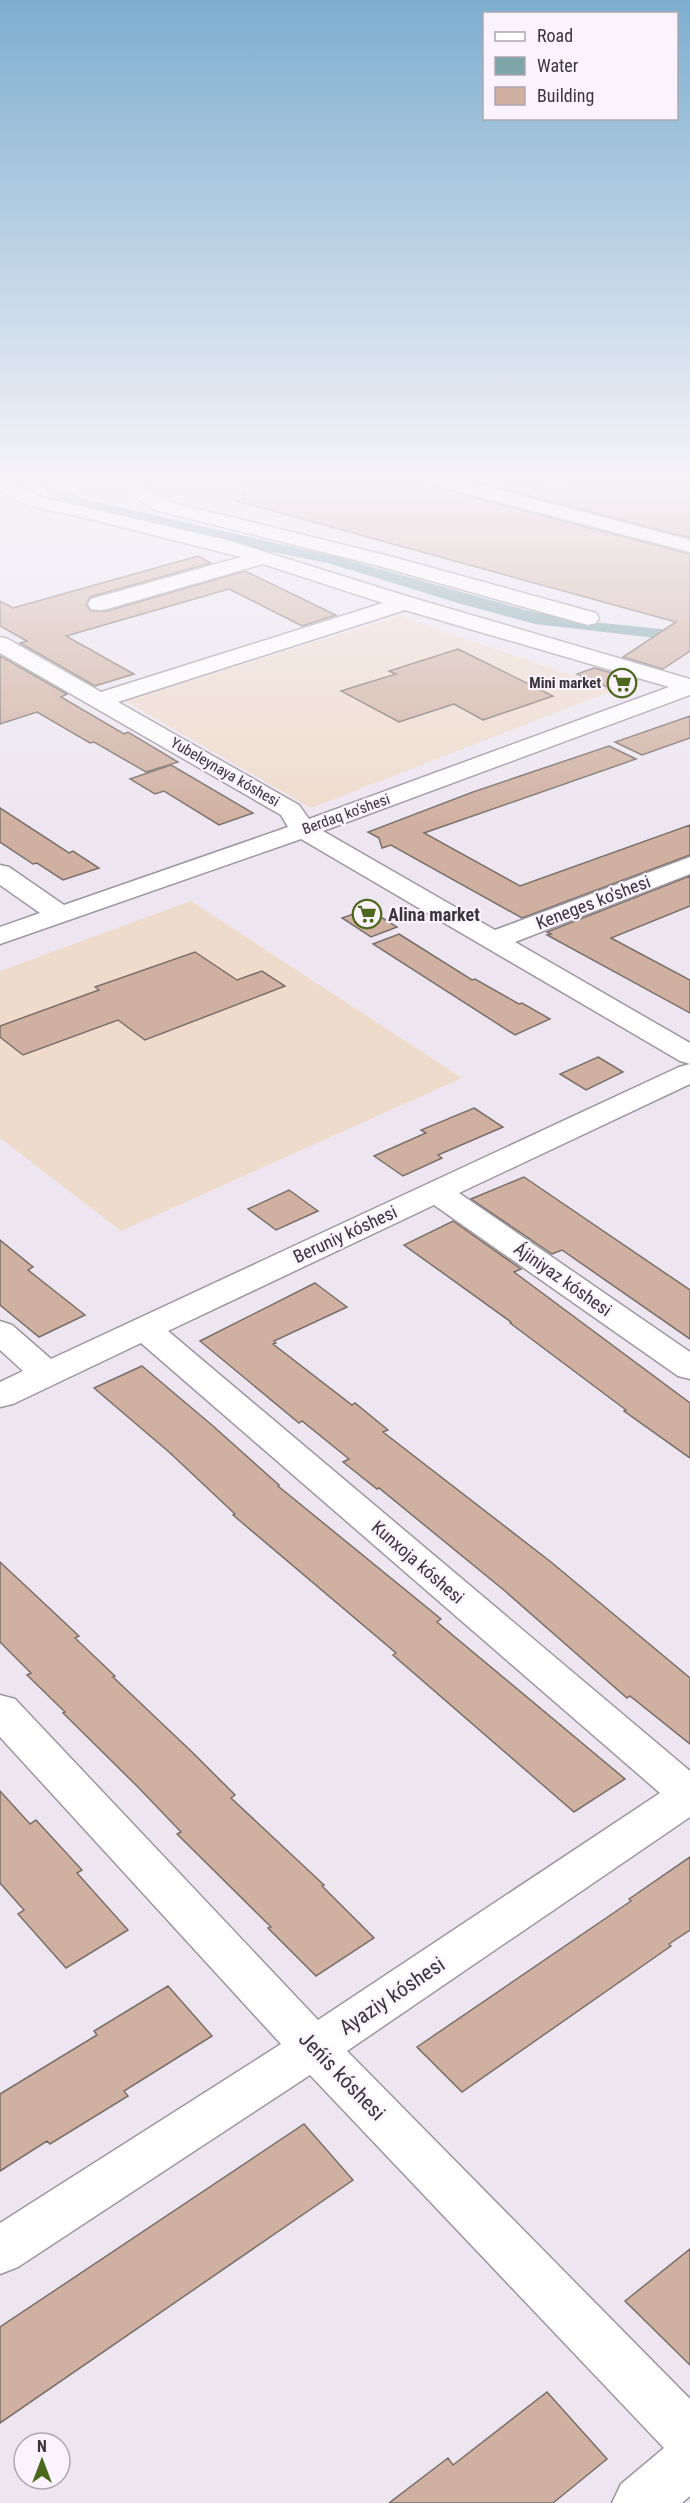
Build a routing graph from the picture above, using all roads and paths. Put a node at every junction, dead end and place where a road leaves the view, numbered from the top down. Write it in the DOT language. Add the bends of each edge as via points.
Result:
graph roads {
  1 [pos="132,595"];
  2 [pos="379,595"];
  3 [pos="506,595"];
  4 [pos="405,603"];
  5 [pos="99,604"];
  6 [pos="588,618"];
  7 [pos="0,644"];
  8 [pos="690,686"];
  9 [pos="99,700"];
  10 [pos="303,830"];
  11 [pos="690,865"];
  12 [pos="0,873"];
  13 [pos="61,915"];
  14 [pos="0,936"];
  15 [pos="495,940"];
  16 [pos="690,1055"];
  17 [pos="690,1073"];
  18 [pos="435,1191"];
  19 [pos="145,1329"];
  20 [pos="0,1332"];
  21 [pos="690,1368"];
  22 [pos="47,1374"];
  23 [pos="0,1396"];
  24 [pos="0,1710"];
  25 [pos="690,1795"];
  26 [pos="314,2048"];
  27 [pos="0,2251"];
  28 [pos="690,2437"];
  29 [pos="690,2461"];
  30 [pos="640,2503"];
  1 -- 5 [label="street"];
  2 -- 4 [label="street"];
  3 -- 6 [label="street"];
  4 -- 8 [label="street"];
  4 -- 9 [label="street"];
  7 -- 9 [label="street, Yubeleynaya kóshesi"];
  8 -- 10 [label="street, Berdaq ko'shesi"];
  9 -- 10 [label="street, Yubeleynaya kóshesi" via="290,810"];
  10 -- 13 [label="street, Berdaq ko'shesi"];
  10 -- 15 [label="street, Yubeleynaya kóshesi"];
  11 -- 15 [label="street, Keneges ko'shesi"];
  12 -- 13 [label="street"];
  13 -- 14 [label="street, Berdaq ko'shesi"];
  15 -- 16 [label="street, Yubeleynaya kóshesi"];
  17 -- 18 [label="street, Beruniy kóshesi"];
  18 -- 19 [label="street, Beruniy kóshesi"];
  18 -- 21 [label="street, Ájiniyaz kóshesi"];
  19 -- 22 [label="street, Beruniy kóshesi"];
  19 -- 25 [label="street, Kunxoja kóshesi"];
  20 -- 22 [label="street"];
  22 -- 23 [label="street, Beruniy kóshesi"];
  24 -- 26 [label="street, Jeńis kóshesi"];
  25 -- 26 [label="street, Ayaziy kóshesi"];
  26 -- 27 [label="street, Ayaziy kóshesi"];
  26 -- 28 [label="street, Jeńis kóshesi"];
  29 -- 30 [label="street"];
}
